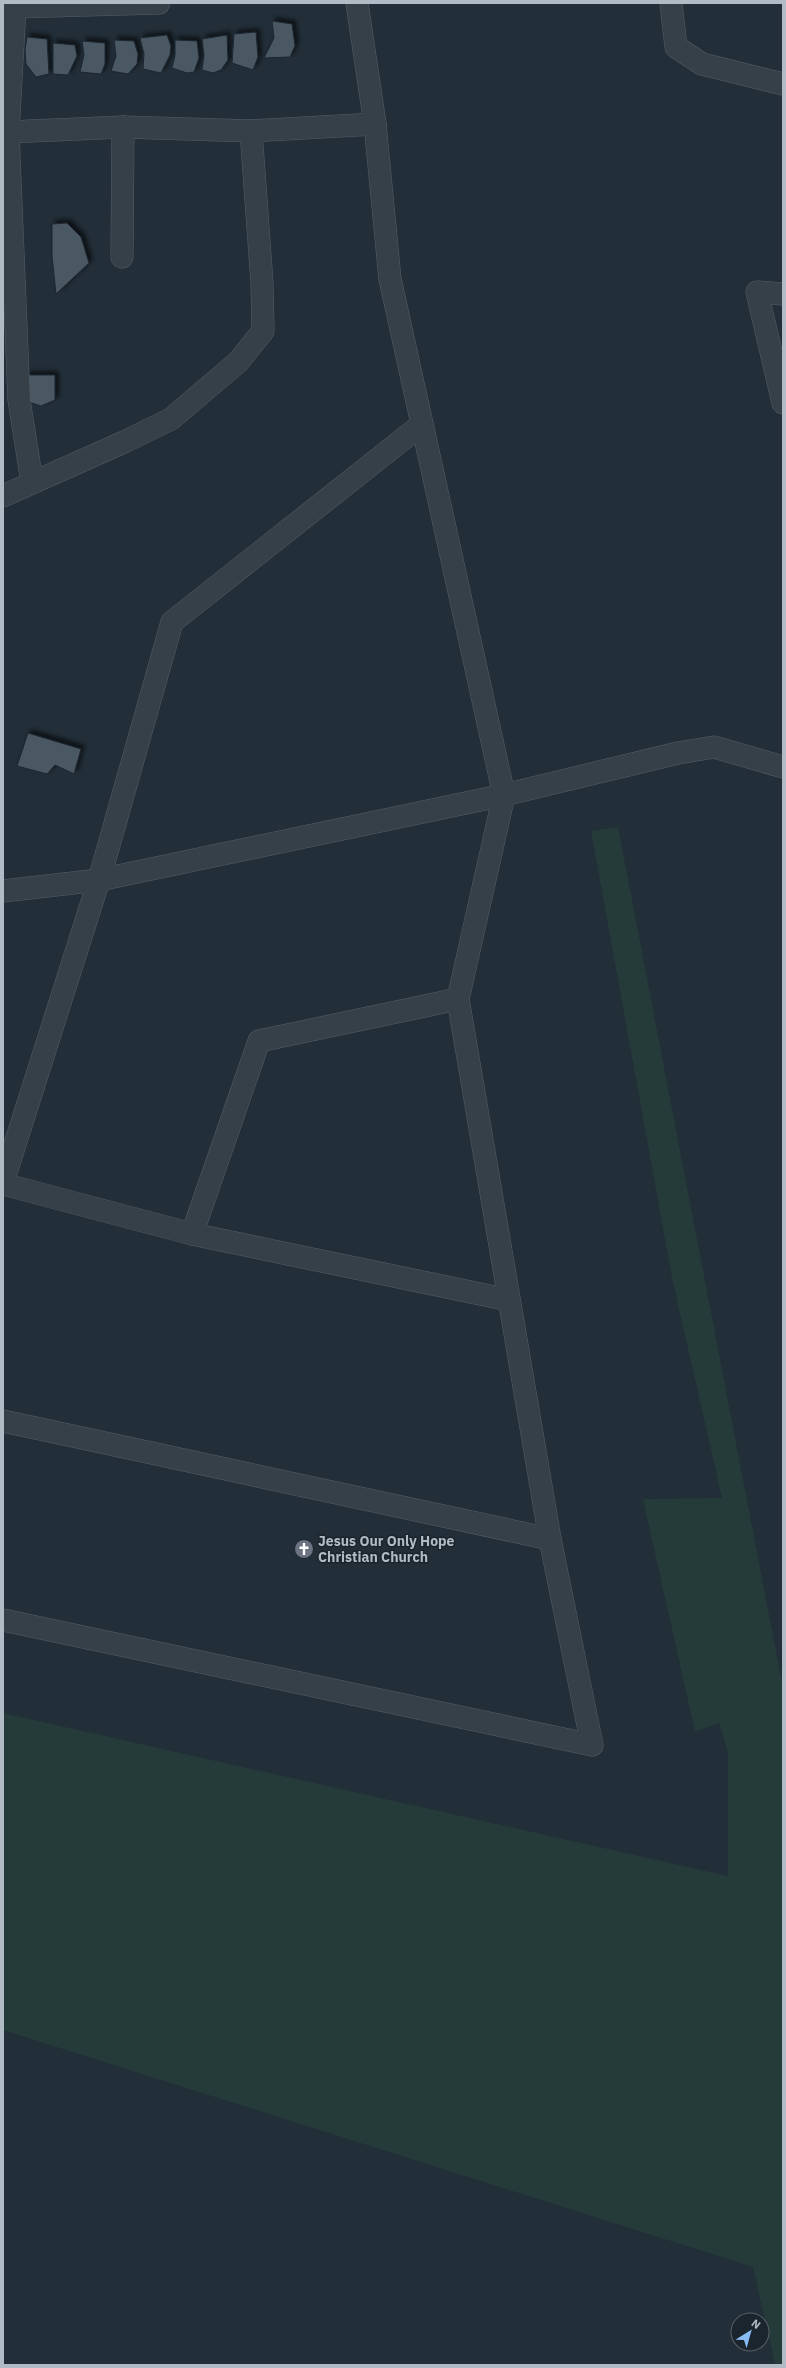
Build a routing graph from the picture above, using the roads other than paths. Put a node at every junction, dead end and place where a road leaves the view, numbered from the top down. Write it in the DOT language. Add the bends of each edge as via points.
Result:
graph roads {
  1 [pos="159,3"];
  2 [pos="357,3"];
  3 [pos="671,3"];
  4 [pos="10,5"];
  5 [pos="783,84"];
  6 [pos="376,124"];
  7 [pos="122,128"];
  8 [pos="251,131"];
  9 [pos="8,132"];
  10 [pos="122,257"];
  11 [pos="783,294"];
  12 [pos="11,399"];
  13 [pos="783,403"];
  14 [pos="421,425"];
  15 [pos="32,482"];
  16 [pos="3,496"];
  17 [pos="783,767"];
  18 [pos="504,795"];
  19 [pos="98,880"];
  20 [pos="3,891"];
  21 [pos="458,999"];
  22 [pos="3,1183"];
  23 [pos="192,1234"];
  24 [pos="509,1300"];
  25 [pos="3,1421"];
  26 [pos="550,1539"];
  27 [pos="3,1620"];
  1 -- 4 [label="street"];
  2 -- 6 [label="street"];
  3 -- 5 [label="street" via="676,47 702,64"];
  4 -- 9 [label="street"];
  6 -- 8 [label="street"];
  6 -- 14 [label="street" via="390,280"];
  7 -- 8 [label="street"];
  7 -- 9 [label="street"];
  7 -- 10 [label="street"];
  8 -- 15 [label="street" via="263,331 238,362 171,419"];
  9 -- 12 [label="street"];
  11 -- 13 [label="street" via="757,292"];
  12 -- 15 [label="street"];
  14 -- 18 [label="street"];
  14 -- 19 [label="street" via="172,622"];
  15 -- 16 [label="street"];
  17 -- 18 [label="street" via="714,747 678,753"];
  18 -- 19 [label="street"];
  18 -- 21 [label="street"];
  19 -- 20 [label="street"];
  19 -- 22 [label="street"];
  21 -- 23 [label="street" via="259,1041"];
  21 -- 24 [label="street"];
  22 -- 23 [label="street"];
  23 -- 24 [label="street"];
  24 -- 26 [label="street"];
  25 -- 26 [label="street"];
  26 -- 27 [label="street" via="592,1745"];
}
